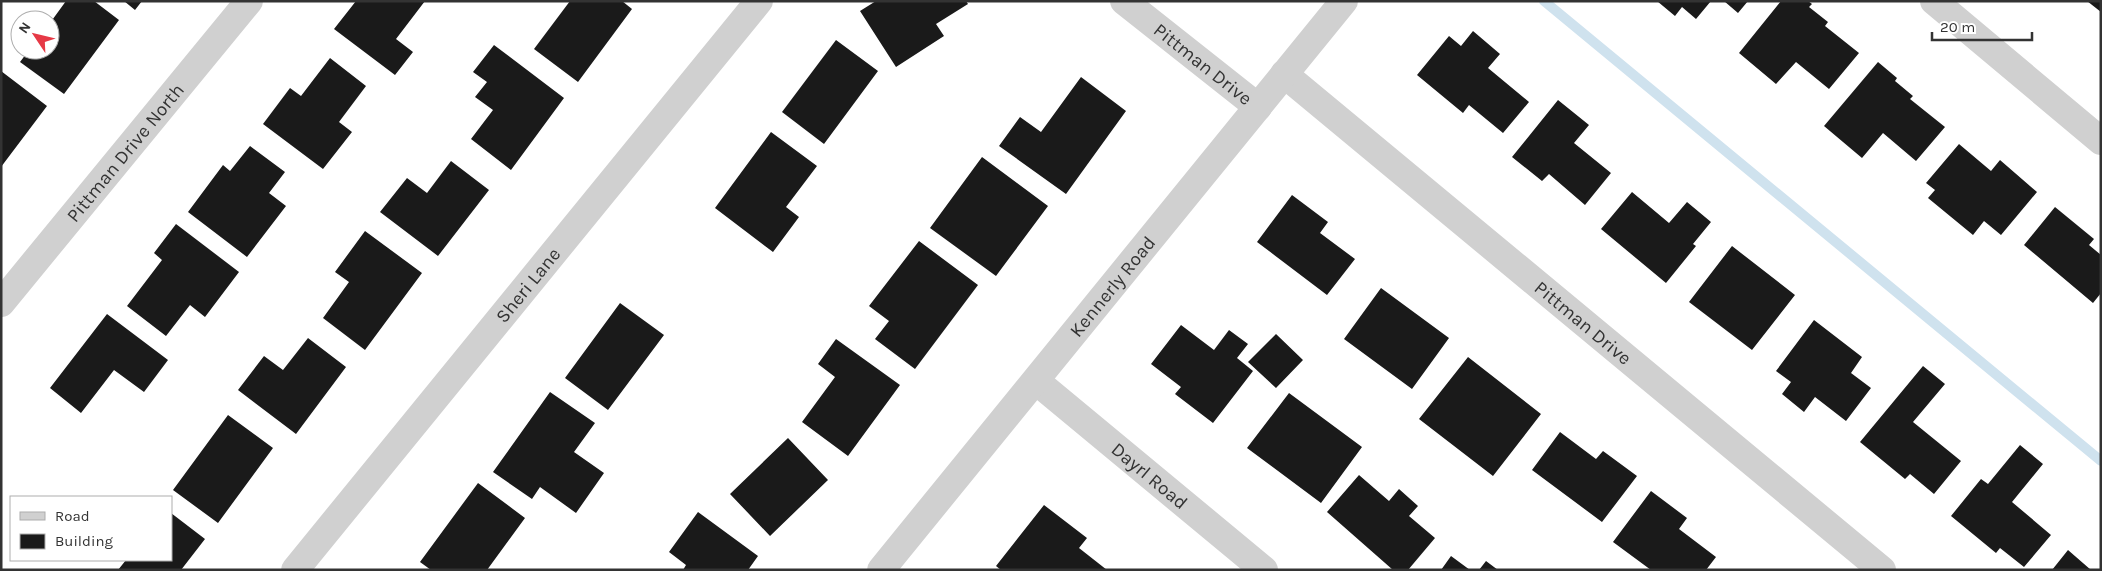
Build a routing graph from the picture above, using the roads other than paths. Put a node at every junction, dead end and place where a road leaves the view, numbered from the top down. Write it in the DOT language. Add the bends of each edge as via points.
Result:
graph roads {
  1 [pos="248,1"];
  2 [pos="759,1"];
  3 [pos="1124,1"];
  4 [pos="1344,1"];
  5 [pos="1934,1"];
  6 [pos="1284,74"];
  7 [pos="1258,108"];
  8 [pos="2101,141"];
  9 [pos="1,303"];
  10 [pos="1036,381"];
  11 [pos="295,570"];
  12 [pos="881,570"];
  13 [pos="1264,570"];
  14 [pos="1882,570"];
  1 -- 9 [label="street, Pittman Drive North"];
  2 -- 11 [label="street, Sheri Lane"];
  3 -- 7 [label="street, Pittman Drive"];
  4 -- 6 [label="street, Kennerly Road"];
  5 -- 8 [label="street"];
  6 -- 7 [label="street, Kennerly Road"];
  6 -- 14 [label="street, Pittman Drive"];
  7 -- 10 [label="street, Kennerly Road"];
  10 -- 12 [label="street, Kennerly Road"];
  10 -- 13 [label="street, Dayrl Road"];
}
